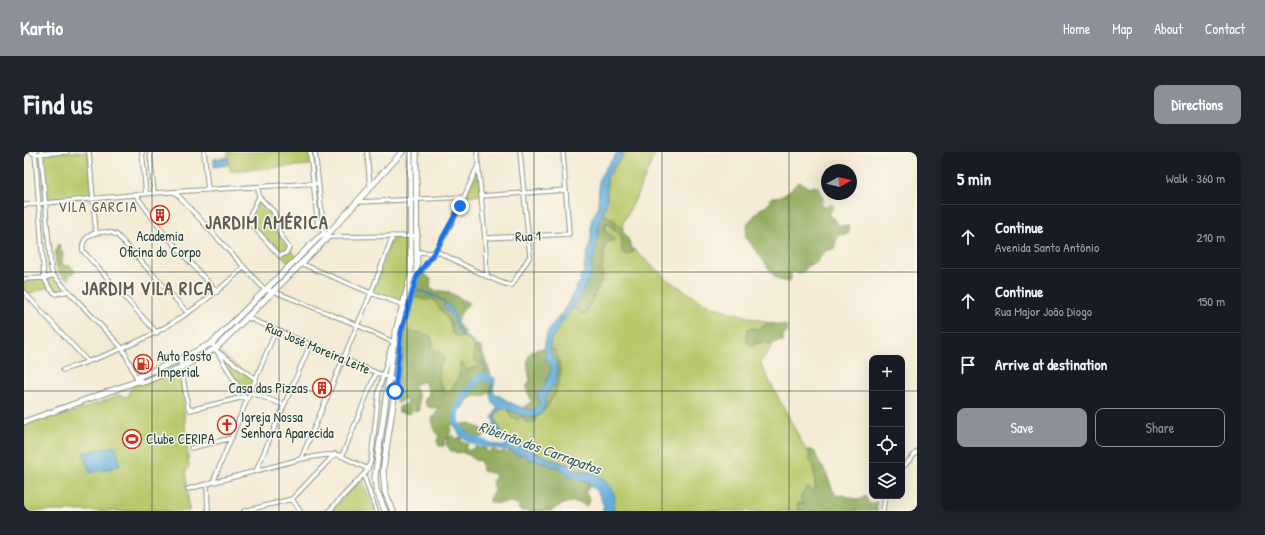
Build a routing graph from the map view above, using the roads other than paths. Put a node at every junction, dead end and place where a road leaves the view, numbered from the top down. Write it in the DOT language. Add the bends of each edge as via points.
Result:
graph roads {
  1 [pos="24,152"];
  2 [pos="29,152"];
  3 [pos="67,152"];
  4 [pos="89,152"];
  5 [pos="142,152"];
  6 [pos="150,152"];
  7 [pos="204,152"];
  8 [pos="310,152"];
  9 [pos="315,152"];
  10 [pos="367,152"];
  11 [pos="402,152"];
  12 [pos="410,152"];
  13 [pos="416,152"];
  14 [pos="477,152"];
  15 [pos="520,152"];
  16 [pos="563,152"];
  17 [pos="35,153"];
  18 [pos="41,153"];
  19 [pos="478,165"];
  20 [pos="313,183"];
  21 [pos="318,183"];
  22 [pos="258,188"];
  23 [pos="370,189"];
  24 [pos="208,190"];
  25 [pos="566,190"];
  26 [pos="175,192"];
  27 [pos="154,193"];
  28 [pos="524,193"];
  29 [pos="146,194"];
  30 [pos="136,195"];
  31 [pos="481,196"];
  32 [pos="259,197"];
  33 [pos="465,197"];
  34 [pos="92,198"];
  35 [pos="418,199"];
  36 [pos="411,200"];
  37 [pos="45,202"];
  38 [pos="359,202"];
  39 [pos="38,203"];
  40 [pos="24,205"];
  41 [pos="321,227"];
  42 [pos="96,233"];
  43 [pos="326,235"];
  44 [pos="393,236"];
  45 [pos="412,236"];
  46 [pos="418,236"];
  47 [pos="527,236"];
  48 [pos="485,238"];
  49 [pos="436,250"];
  50 [pos="418,252"];
  51 [pos="296,261"];
  52 [pos="301,264"];
  53 [pos="243,268"];
  54 [pos="53,274"];
  55 [pos="411,275"];
  56 [pos="417,276"];
  57 [pos="487,276"];
  58 [pos="44,278"];
  59 [pos="24,279"];
  60 [pos="265,290"];
  61 [pos="69,291"];
  62 [pos="273,291"];
  63 [pos="24,292"];
  64 [pos="218,292"];
  65 [pos="371,293"];
  66 [pos="406,306"];
  67 [pos="188,314"];
  68 [pos="241,314"];
  69 [pos="247,318"];
  70 [pos="357,325"];
  71 [pos="276,330"];
  72 [pos="157,333"];
  73 [pos="393,342"];
  74 [pos="212,343"];
  75 [pos="310,345"];
  76 [pos="400,345"];
  77 [pos="124,350"];
  78 [pos="216,350"];
  79 [pos="343,358"];
  80 [pos="180,360"];
  81 [pos="88,362"];
  82 [pos="182,367"];
  83 [pos="63,370"];
  84 [pos="376,373"];
  85 [pos="384,376"];
  86 [pos="256,379"];
  87 [pos="390,379"];
  88 [pos="138,381"];
  89 [pos="396,381"];
  90 [pos="250,392"];
  91 [pos="245,399"];
  92 [pos="284,406"];
  93 [pos="24,422"];
  94 [pos="232,438"];
  95 [pos="191,448"];
  96 [pos="917,452"];
  97 [pos="335,454"];
  98 [pos="342,456"];
  99 [pos="301,459"];
  100 [pos="905,465"];
  101 [pos="368,469"];
  102 [pos="256,472"];
  103 [pos="365,474"];
  104 [pos="213,482"];
  105 [pos="207,484"];
  106 [pos="188,489"];
  107 [pos="292,499"];
  108 [pos="885,499"];
  109 [pos="208,511"];
  110 [pos="244,511"];
  111 [pos="300,511"];
  112 [pos="329,511"];
  113 [pos="376,511"];
  114 [pos="385,511"];
  115 [pos="393,511"];
  116 [pos="883,511"];
  1 -- 2 [label="street"];
  2 -- 17 [label="street"];
  3 -- 18 [label="street"];
  4 -- 34 [label="street"];
  5 -- 29 [label="street"];
  6 -- 27 [label="street"];
  7 -- 24 [label="street"];
  8 -- 20 [label="street"];
  9 -- 21 [label="street"];
  10 -- 23 [label="street"];
  11 -- 23 [label="street"];
  12 -- 36 [label="street"];
  13 -- 35 [label="street"];
  14 -- 19 [label="street"];
  15 -- 28 [label="street"];
  16 -- 25 [label="street"];
  17 -- 18 [label="street"];
  17 -- 39 [label="street"];
  18 -- 37 [label="street"];
  19 -- 31 [label="street"];
  19 -- 33 [label="street"];
  20 -- 21 [label="street"];
  20 -- 22 [label="street"];
  20 -- 41 [label="street" via="318,226"];
  21 -- 41 [label="street" via="323,224"];
  22 -- 24 [label="street"];
  22 -- 32 [label="street"];
  23 -- 38 [label="street"];
  24 -- 26 [label="street"];
  25 -- 28 [label="street"];
  25 -- 47 [label="street, Rua 1" via="569,234"];
  26 -- 27 [label="street"];
  26 -- 53 [label="street"];
  27 -- 29 [label="street"];
  28 -- 31 [label="street"];
  28 -- 47 [label="street"];
  29 -- 30 [label="street"];
  30 -- 34 [label="street"];
  30 -- 64 [label="street" via="162,231"];
  31 -- 48 [label="street"];
  32 -- 32 [label="street" via="275,214 280,234 289,248 285,254 280,256 249,222"];
  33 -- 35 [label="street"];
  33 -- 49 [label="street"];
  34 -- 37 [label="street"];
  34 -- 42 [label="street"];
  35 -- 36 [label="street"];
  35 -- 46 [label="street"];
  36 -- 38 [label="street"];
  36 -- 45 [label="street"];
  37 -- 39 [label="street"];
  37 -- 54 [label="street" via="49,264"];
  38 -- 43 [label="street"];
  39 -- 40 [label="street"];
  39 -- 58 [label="street"];
  41 -- 43 [label="street"];
  42 -- 67 [label="street" via="112,232 117,235"];
  42 -- 72 [label="street" via="86,238 83,251"];
  43 -- 44 [label="street"];
  43 -- 51 [label="street"];
  43 -- 52 [label="street"];
  44 -- 45 [label="street"];
  44 -- 65 [label="street"];
  45 -- 46 [label="street"];
  45 -- 55 [label="street"];
  46 -- 50 [label="street"];
  47 -- 48 [label="street, Rua 1"];
  47 -- 57 [label="street" via="529,259 512,285 508,286"];
  48 -- 57 [label="street"];
  49 -- 50 [label="street" via="431,253"];
  49 -- 56 [label="street"];
  49 -- 57 [label="street"];
  50 -- 56 [label="street"];
  51 -- 52 [label="street"];
  51 -- 60 [label="street"];
  52 -- 62 [label="street"];
  52 -- 65 [label="street"];
  53 -- 60 [label="street"];
  53 -- 64 [label="street"];
  54 -- 58 [label="street"];
  54 -- 61 [label="street"];
  55 -- 56 [label="street"];
  55 -- 66 [label="street"];
  56 -- 66 [label="street"];
  58 -- 59 [label="street"];
  58 -- 61 [label="street" via="56,294"];
  60 -- 62 [label="street"];
  60 -- 68 [label="street"];
  61 -- 77 [label="street"];
  62 -- 69 [label="street"];
  62 -- 70 [label="street"];
  63 -- 81 [label="street"];
  64 -- 67 [label="street"];
  65 -- 66 [label="street"];
  65 -- 70 [label="street"];
  66 -- 73 [label="street"];
  66 -- 76 [label="street"];
  67 -- 72 [label="street"];
  68 -- 69 [label="street, Rua José Moreira Leite"];
  68 -- 74 [label="street"];
  69 -- 71 [label="street, Rua José Moreira Leite"];
  69 -- 78 [label="street"];
  70 -- 73 [label="street"];
  70 -- 79 [label="street"];
  71 -- 75 [label="street, Rua José Moreira Leite"];
  71 -- 86 [label="street"];
  72 -- 77 [label="street"];
  73 -- 76 [label="street"];
  73 -- 85 [label="street"];
  73 -- 87 [label="street"];
  74 -- 78 [label="street"];
  74 -- 80 [label="street"];
  75 -- 79 [label="street, Rua José Moreira Leite"];
  75 -- 92 [label="street"];
  76 -- 89 [label="street"];
  77 -- 81 [label="street"];
  77 -- 88 [label="street"];
  78 -- 82 [label="street"];
  78 -- 86 [label="street"];
  78 -- 91 [label="street"];
  79 -- 84 [label="street, Rua José Moreira Leite"];
  79 -- 99 [label="street"];
  80 -- 82 [label="street"];
  80 -- 88 [label="street" via="140,376"];
  81 -- 83 [label="street"];
  82 -- 88 [label="street" via="144,382"];
  82 -- 91 [label="street" via="188,407 192,410"];
  84 -- 85 [label="street, Rua José Moreira Leite"];
  84 -- 98 [label="street"];
  85 -- 87 [label="street, Rua José Moreira Leite"];
  85 -- 101 [label="street" via="379,390 372,455"];
  86 -- 90 [label="street"];
  87 -- 89 [label="street, Rua José Moreira Leite"];
  87 -- 114 [label="street" via="375,477 376,489"];
  88 -- 93 [label="street"];
  89 -- 115 [label="street" via="383,470 385,492"];
  90 -- 91 [label="street"];
  90 -- 92 [label="street"];
  91 -- 94 [label="street"];
  92 -- 102 [label="street"];
  94 -- 95 [label="street"];
  94 -- 104 [label="street"];
  96 -- 100 [label="street"];
  97 -- 98 [label="street"];
  97 -- 99 [label="street"];
  97 -- 107 [label="street"];
  98 -- 101 [label="street"];
  99 -- 102 [label="street"];
  101 -- 103 [label="street"];
  102 -- 104 [label="street"];
  103 -- 112 [label="street"];
  103 -- 113 [label="street" via="365,483"];
  104 -- 105 [label="street"];
  105 -- 106 [label="street"];
  105 -- 109 [label="street"];
  107 -- 110 [label="street"];
  107 -- 111 [label="street"];
  108 -- 116 [label="street"];
}
